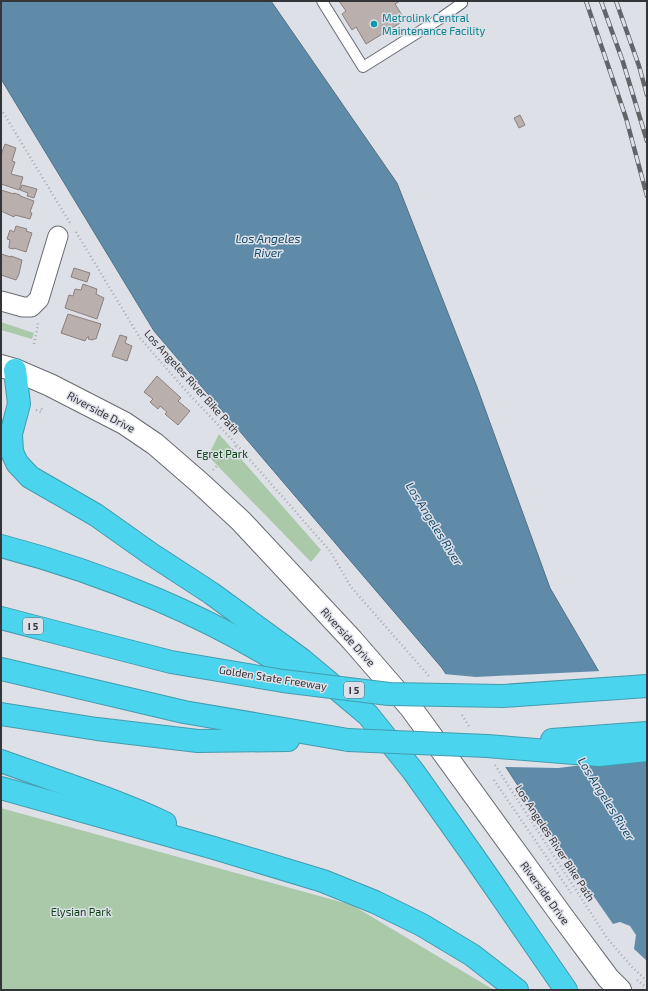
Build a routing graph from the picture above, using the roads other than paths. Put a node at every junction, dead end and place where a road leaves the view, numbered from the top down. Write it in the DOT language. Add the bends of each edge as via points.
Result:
graph roads {
  1 [pos="322,1"];
  2 [pos="461,1"];
  3 [pos="58,236"];
  4 [pos="1,301"];
  5 [pos="8,368"];
  6 [pos="1,387"];
  7 [pos="1,546"];
  8 [pos="1,618"];
  9 [pos="1,669"];
  10 [pos="647,686"];
  11 [pos="1,714"];
  12 [pos="647,732"];
  13 [pos="348,740"];
  14 [pos="483,746"];
  15 [pos="647,750"];
  16 [pos="1,762"];
  17 [pos="413,771"];
  18 [pos="1,788"];
  19 [pos="214,848"];
  20 [pos="517,990"];
  21 [pos="566,990"];
  22 [pos="620,990"];
  1 -- 2 [label="lane" via="363,67 438,20 462,3"];
  3 -- 4 [label="street" via="39,299 30,307"];
  5 -- 6 [label="highway"];
  5 -- 17 [label="highway" via="19,404 11,434 12,452 30,477 110,523 301,659 368,715"];
  5 -- 22 [label="main road, Riverside Drive" via="124,423 155,444 241,521 352,640 411,708 562,916 608,978"];
  7 -- 17 [label="highway" via="113,581 202,620 277,660 353,711"];
  8 -- 10 [label="highway, Golden State Freeway / I 5, bridge" via="171,662 284,681 389,694 503,696"];
  9 -- 13 [label="highway" via="184,712"];
  11 -- 13 [label="highway" via="198,741"];
  12 -- 14 [label="highway"];
  13 -- 14 [label="highway, bridge"];
  14 -- 15 [label="highway" via="599,755"];
  16 -- 19 [label="highway" via="142,812"];
  17 -- 21 [label="highway"];
  18 -- 19 [label="highway"];
  19 -- 20 [label="highway" via="323,881 374,902 422,925 472,955"];
}
